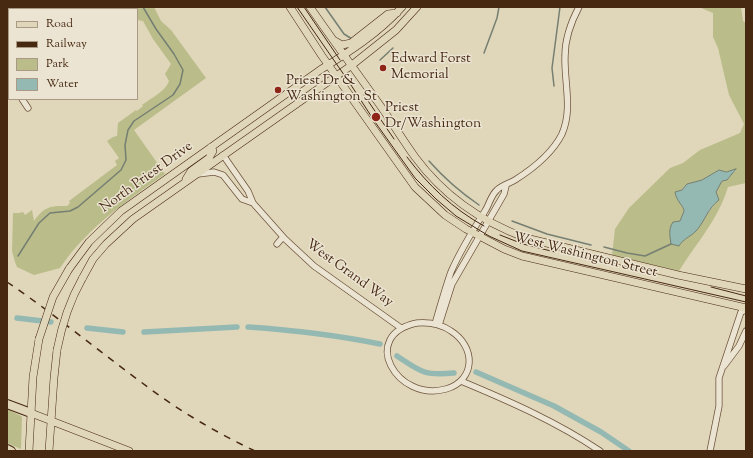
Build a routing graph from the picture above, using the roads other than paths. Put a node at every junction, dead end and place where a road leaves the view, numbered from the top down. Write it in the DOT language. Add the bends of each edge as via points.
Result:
graph roads {
  1 [pos="290,7"];
  2 [pos="310,7"];
  3 [pos="417,7"];
  4 [pos="579,7"];
  5 [pos="399,10"];
  6 [pos="334,41"];
  7 [pos="345,56"];
  8 [pos="329,65"];
  9 [pos="352,65"];
  10 [pos="337,76"];
  11 [pos="23,100"];
  12 [pos="28,108"];
  13 [pos="211,147"];
  14 [pos="223,155"];
  15 [pos="195,174"];
  16 [pos="184,182"];
  17 [pos="506,186"];
  18 [pos="253,203"];
  19 [pos="481,217"];
  20 [pos="489,222"];
  21 [pos="472,233"];
  22 [pos="283,237"];
  23 [pos="480,237"];
  24 [pos="277,244"];
  25 [pos="746,290"];
  26 [pos="746,309"];
  27 [pos="437,324"];
  28 [pos="401,328"];
  29 [pos="746,331"];
  30 [pos="722,368"];
  31 [pos="461,381"];
  32 [pos="7,404"];
  33 [pos="31,413"];
  34 [pos="51,421"];
  35 [pos="7,449"];
  36 [pos="49,449"];
  37 [pos="11,451"];
  38 [pos="30,451"];
  39 [pos="129,451"];
  40 [pos="600,451"];
  41 [pos="710,451"];
  1 -- 8 [label="main road, West Washington Street"];
  2 -- 6 [label="main road, West Washington Street"];
  3 -- 9 [label="main road, North Priest Drive" via="396,30"];
  4 -- 17 [label="street" via="572,19 566,40 568,106 565,126 554,148 539,164"];
  5 -- 6 [label="main road" via="388,14 351,44 342,45"];
  5 -- 7 [label="main road, North Priest Drive"];
  6 -- 7 [label="main road, West Washington Street"];
  7 -- 8 [label="main road, North Priest Drive"];
  7 -- 9 [label="main road, West Washington Street"];
  8 -- 10 [label="main road, West Washington Street"];
  8 -- 13 [label="main road, North Priest Drive"];
  9 -- 10 [label="main road, North Priest Drive"];
  9 -- 19 [label="main road, West Washington Street" via="415,158 448,193"];
  10 -- 14 [label="main road, North Priest Drive"];
  10 -- 21 [label="main road, West Washington Street" via="415,187 445,215"];
  11 -- 12 [label="street"];
  13 -- 16 [label="main road" via="213,151 209,158 191,170"];
  13 -- 33 [label="main road, North Priest Drive, bridge" via="114,217 89,242 69,269 50,305 39,339"];
  14 -- 15 [label="main road, North Priest Drive"];
  14 -- 18 [label="street, West Grand Way" via="248,191"];
  15 -- 16 [label="main road, North Priest Drive"];
  15 -- 18 [label="street, West Grand Way" via="219,173 242,199"];
  16 -- 34 [label="main road, North Priest Drive, bridge" via="133,219 93,259 71,299 65,316 57,350"];
  17 -- 19 [label="street" via="497,190"];
  17 -- 20 [label="street"];
  18 -- 22 [label="street, West Grand Way"];
  19 -- 20 [label="main road, West Washington Street"];
  19 -- 21 [label="street"];
  20 -- 23 [label="street"];
  20 -- 25 [label="main road, West Washington Street" via="534,240"];
  21 -- 23 [label="main road, West Washington Street"];
  21 -- 27 [label="street" via="452,271"];
  22 -- 24 [label="street"];
  22 -- 28 [label="street, West Grand Way" via="314,266"];
  23 -- 26 [label="main road, West Washington Street" via="522,256"];
  23 -- 27 [label="street" via="452,284"];
  26 -- 30 [label="street" via="741,312"];
  27 -- 28 [label="street" via="417,323"];
  27 -- 31 [label="street" via="455,334 465,346 469,358 467,373"];
  28 -- 31 [label="street" via="393,334 387,352 388,363 394,372 415,388 429,391 441,390"];
  29 -- 30 [label="street" via="739,346"];
  30 -- 41 [label="street" via="718,380 718,412"];
  31 -- 40 [label="street" via="540,416"];
  32 -- 33 [label="highway"];
  33 -- 34 [label="main road"];
  33 -- 38 [label="main road, North Priest Drive"];
  34 -- 36 [label="main road, North Priest Drive"];
  34 -- 39 [label="main road"];
  35 -- 37 [label="highway"];
}
